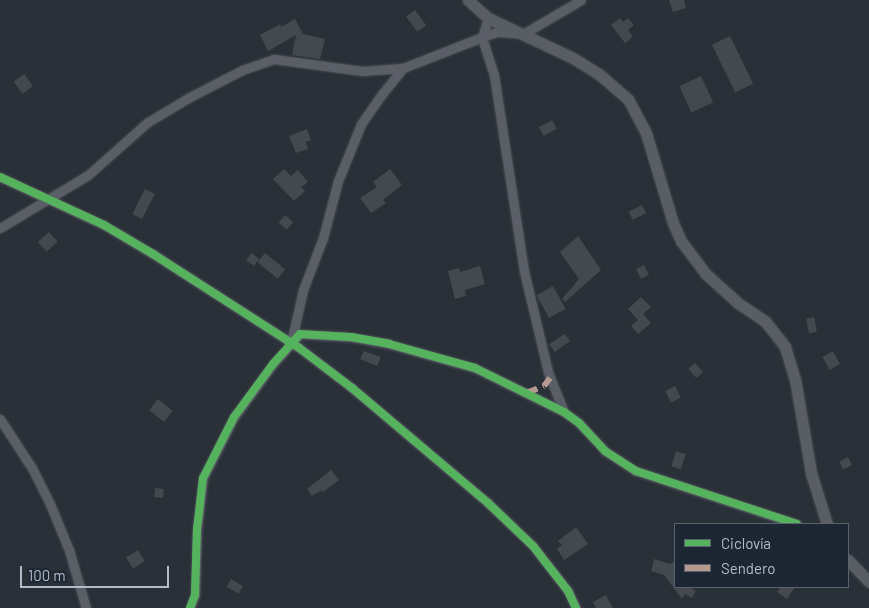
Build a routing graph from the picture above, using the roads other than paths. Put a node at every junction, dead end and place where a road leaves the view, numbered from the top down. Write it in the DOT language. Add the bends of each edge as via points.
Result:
graph roads {
  1 [pos="468,0"];
  2 [pos="581,0"];
  3 [pos="488,18"];
  4 [pos="523,34"];
  5 [pos="482,37"];
  6 [pos="403,68"];
  7 [pos="0,177"];
  8 [pos="48,198"];
  9 [pos="0,228"];
  10 [pos="291,343"];
  11 [pos="564,412"];
  12 [pos="0,419"];
  13 [pos="794,523"];
  14 [pos="827,523"];
  15 [pos="849,561"];
  16 [pos="869,582"];
  17 [pos="86,608"];
  18 [pos="190,608"];
  19 [pos="576,608"];
  1 -- 3 [label="main road"];
  2 -- 4 [label="street"];
  3 -- 4 [label="main road"];
  3 -- 5 [label="street"];
  4 -- 5 [label="street" via="497,32"];
  4 -- 14 [label="main road" via="599,74 628,99 646,133 681,241 706,274 738,303 765,321 785,347 795,379 811,473"];
  5 -- 6 [label="street"];
  5 -- 11 [label="street" via="494,75 524,271 548,372"];
  6 -- 8 [label="street" via="362,71 274,59 242,70 148,122 88,175"];
  6 -- 10 [label="street" via="361,124 338,180 323,238 302,290"];
  7 -- 8 [label="street"];
  8 -- 9 [label="street"];
  8 -- 10 [label="street" via="104,225 153,254"];
  10 -- 11 [label="street" via="300,334 351,337 397,346 475,368"];
  10 -- 18 [label="street" via="234,417 202,478 195,595"];
  10 -- 19 [label="street" via="359,394 488,503 533,546 568,591"];
  11 -- 13 [label="street" via="605,451 636,471"];
  12 -- 17 [label="street" via="32,468 50,504 69,550"];
  15 -- 16 [label="main road"];
}
